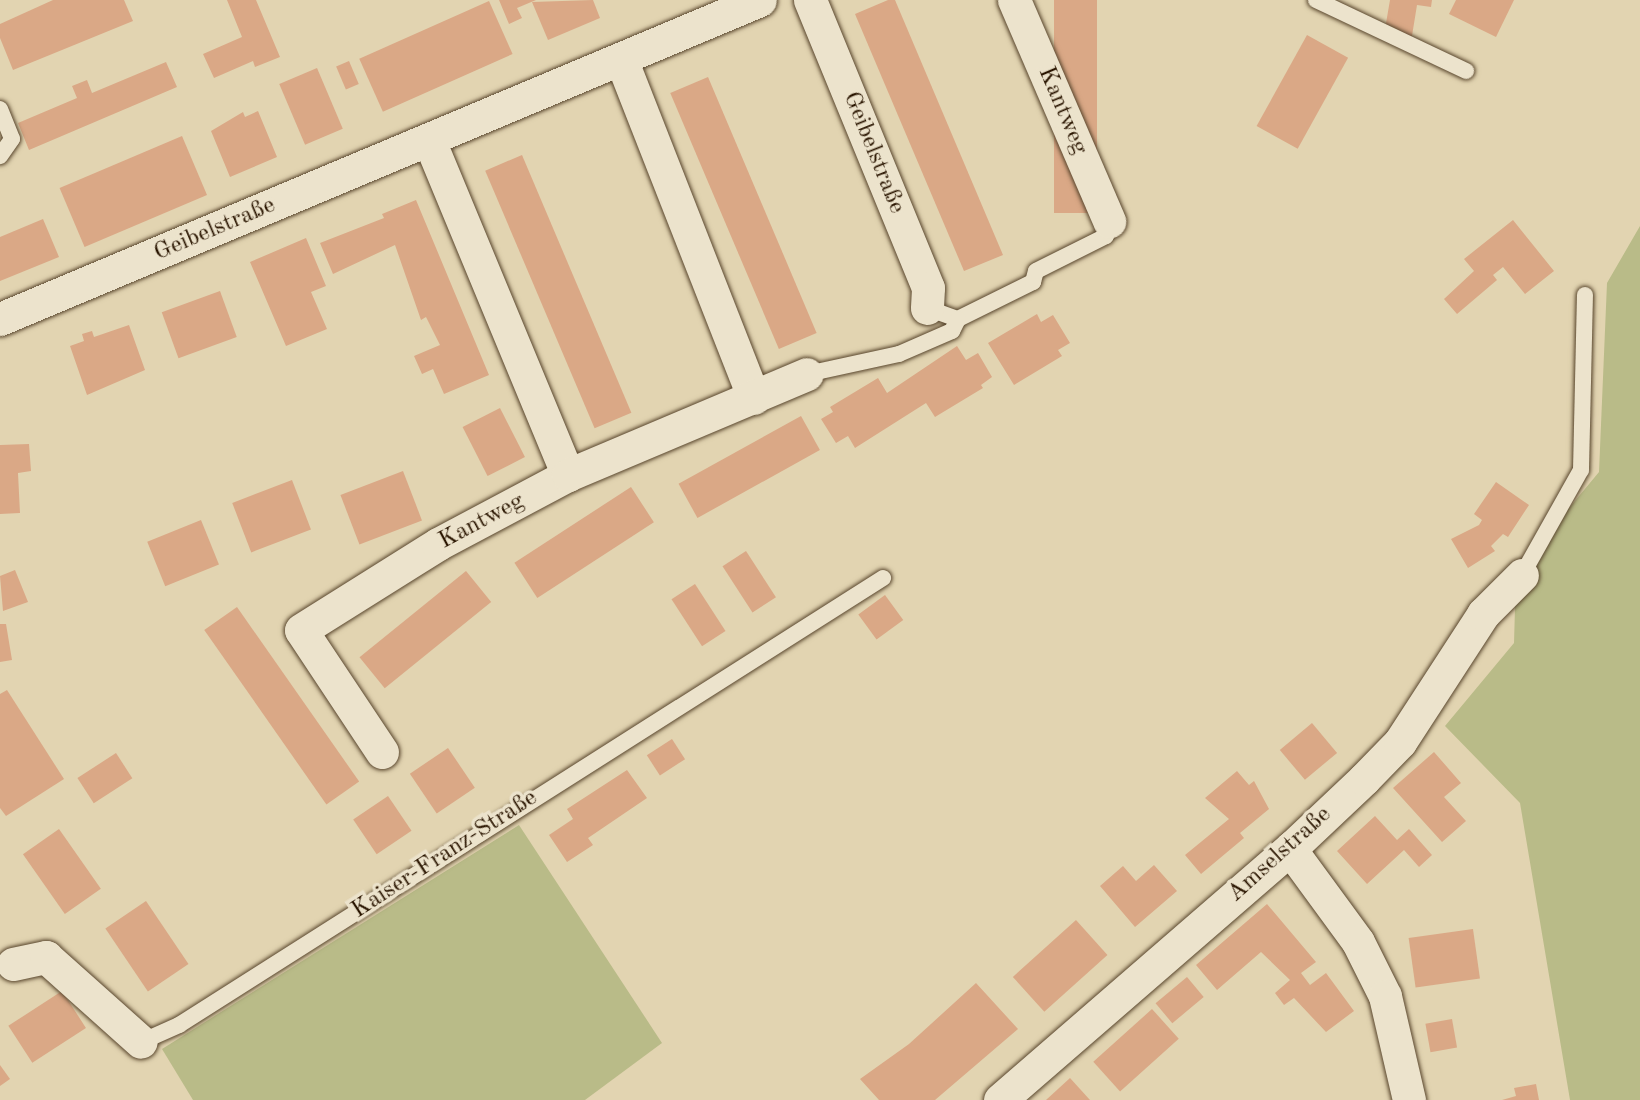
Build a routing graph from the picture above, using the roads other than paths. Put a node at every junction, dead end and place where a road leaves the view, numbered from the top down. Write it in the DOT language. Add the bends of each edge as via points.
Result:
graph roads {
  1 [pos="761,0"];
  2 [pos="810,0"];
  3 [pos="1014,0"];
  4 [pos="1316,0"];
  5 [pos="621,59"];
  6 [pos="1466,71"];
  7 [pos="0,109"];
  8 [pos="429,140"];
  9 [pos="0,156"];
  10 [pos="1109,221"];
  11 [pos="1585,295"];
  12 [pos="927,308"];
  13 [pos="0,319"];
  14 [pos="958,319"];
  15 [pos="807,374"];
  16 [pos="754,398"];
  17 [pos="568,475"];
  18 [pos="1522,575"];
  19 [pos="883,578"];
  20 [pos="382,752"];
  21 [pos="1290,849"];
  22 [pos="4,961"];
  23 [pos="141,1042"];
  24 [pos="1000,1100"];
  25 [pos="1409,1100"];
  1 -- 5 [label="street, Geibelstraße"];
  2 -- 12 [label="street, Geibelstraße" via="928,288"];
  3 -- 10 [label="street, Kantweg"];
  4 -- 6 [label="lane"];
  5 -- 8 [label="street, Geibelstraße"];
  5 -- 16 [label="street"];
  7 -- 9 [label="lane" via="12,139"];
  8 -- 13 [label="street, Geibelstraße"];
  8 -- 17 [label="street"];
  10 -- 14 [label="lane" via="1106,236 1036,271 1033,282"];
  11 -- 18 [label="lane" via="1581,470"];
  12 -- 14 [label="lane"];
  14 -- 15 [label="lane" via="952,331 899,354"];
  15 -- 16 [label="street, Kantweg"];
  16 -- 17 [label="street, Kantweg"];
  17 -- 20 [label="street, Kantweg" via="438,544 301,630"];
  18 -- 21 [label="street, Amselstraße" via="1483,614 1400,742"];
  19 -- 23 [label="lane, Kaiser-Franz-Straße" via="179,1025"];
  21 -- 24 [label="street, Amselstraße"];
  21 -- 25 [label="street" via="1359,942 1385,996"];
  22 -- 23 [label="street, Kaiser-Franz-Straße" via="46,957"];
}
